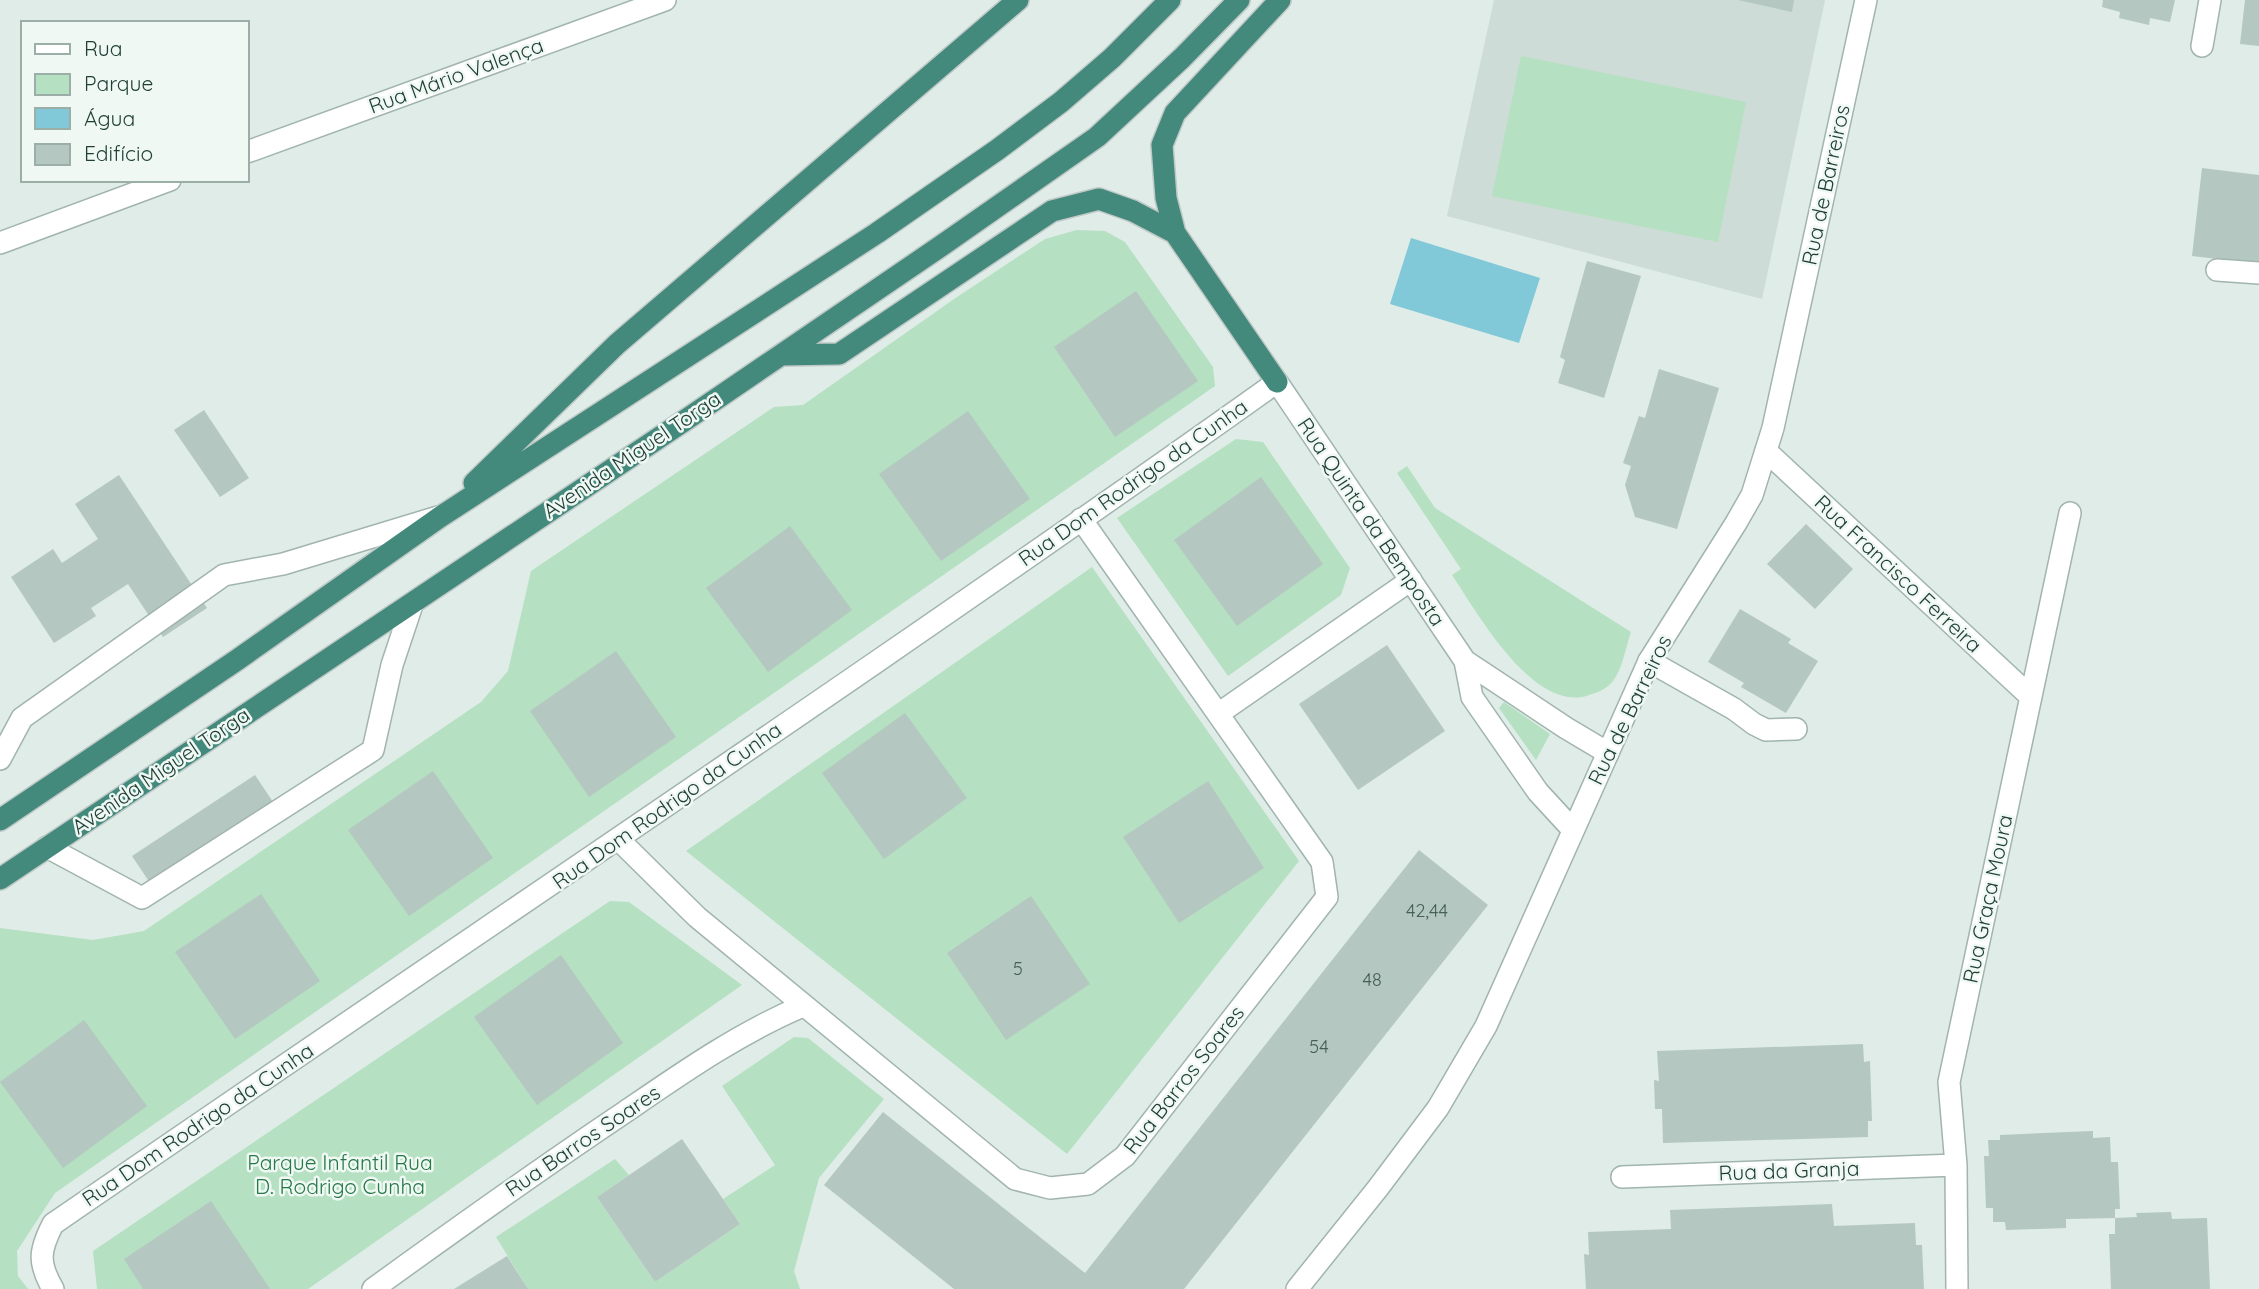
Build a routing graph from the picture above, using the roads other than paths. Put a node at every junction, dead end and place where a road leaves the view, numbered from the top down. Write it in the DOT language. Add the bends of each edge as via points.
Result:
graph roads {
  1 [pos="665,0"];
  2 [pos="1018,0"];
  3 [pos="1170,0"];
  4 [pos="1239,0"];
  5 [pos="1280,0"];
  6 [pos="1866,0"];
  7 [pos="2210,0"];
  8 [pos="2202,46"];
  9 [pos="248,152"];
  10 [pos="165,182"];
  11 [pos="1175,233"];
  12 [pos="0,243"];
  13 [pos="2217,270"];
  14 [pos="2259,273"];
  15 [pos="781,355"];
  16 [pos="1278,382"];
  17 [pos="1766,451"];
  18 [pos="2070,513"];
  19 [pos="440,517"];
  20 [pos="1082,519"];
  21 [pos="1411,580"];
  22 [pos="412,605"];
  23 [pos="1465,661"];
  24 [pos="1649,661"];
  25 [pos="2031,697"];
  26 [pos="1218,714"];
  27 [pos="1796,729"];
  28 [pos="1608,753"];
  29 [pos="0,759"];
  30 [pos="0,820"];
  31 [pos="1573,830"];
  32 [pos="619,840"];
  33 [pos="47,847"];
  34 [pos="0,879"];
  35 [pos="803,1006"];
  36 [pos="1956,1165"];
  37 [pos="1622,1177"];
  38 [pos="53,1289"];
  39 [pos="373,1289"];
  40 [pos="1297,1289"];
  41 [pos="1957,1289"];
  1 -- 9 [label="street, Rua Mário Valença"];
  2 -- 19 [label="highway" via="617,344"];
  3 -- 19 [label="highway" via="1112,58 997,150"];
  4 -- 15 [label="highway, Avenida Miguel Torga" via="1097,137"];
  5 -- 11 [label="highway" via="1175,113 1162,145 1166,198"];
  6 -- 17 [label="street, Rua de Barreiros"];
  7 -- 8 [label="street"];
  10 -- 12 [label="street"];
  11 -- 15 [label="highway" via="1098,199 1052,211 839,354"];
  11 -- 16 [label="highway"];
  13 -- 14 [label="street"];
  15 -- 22 [label="highway, Avenida Miguel Torga"];
  16 -- 20 [label="street, Rua Dom Rodrigo da Cunha"];
  16 -- 21 [label="street, Rua Quinta da Bemposta"];
  17 -- 24 [label="street, Rua de Barreiros" via="1752,495"];
  17 -- 25 [label="street, Rua Francisco Ferreira"];
  18 -- 25 [label="street, Rua Graça Moura"];
  19 -- 29 [label="street" via="283,564 224,575 22,718"];
  19 -- 30 [label="highway"];
  20 -- 26 [label="street, Rua Barros Soares"];
  20 -- 32 [label="street, Rua Dom Rodrigo da Cunha"];
  21 -- 23 [label="street, Rua Quinta da Bemposta"];
  21 -- 26 [label="street"];
  22 -- 33 [label="highway, Avenida Miguel Torga"];
  22 -- 33 [label="street" via="392,665 373,750 142,898"];
  23 -- 28 [label="street, Rua Quinta da Bemposta"];
  23 -- 31 [label="street, Rua Quinta da Bemposta" via="1472,696 1538,792"];
  24 -- 27 [label="street" via="1766,730"];
  24 -- 28 [label="street, Rua de Barreiros"];
  25 -- 36 [label="street, Rua Graça Moura" via="1949,1082"];
  26 -- 35 [label="street, Rua Barros Soares" via="1322,862 1327,897 1125,1156 1088,1184 1050,1188 1014,1179"];
  28 -- 31 [label="street, Rua de Barreiros"];
  31 -- 40 [label="street, Rua de Barreiros" via="1486,1026 1448,1091"];
  32 -- 35 [label="street, Rua Barros Soares" via="697,918"];
  32 -- 38 [label="street, Rua Dom Rodrigo da Cunha" via="53,1224 43,1244 41,1266"];
  33 -- 34 [label="highway, Avenida Miguel Torga"];
  35 -- 39 [label="street, Rua Barros Soares" via="764,1023 687,1070"];
  36 -- 37 [label="street, Rua da Granja"];
  36 -- 41 [label="street, Rua Graça Moura"];
}
